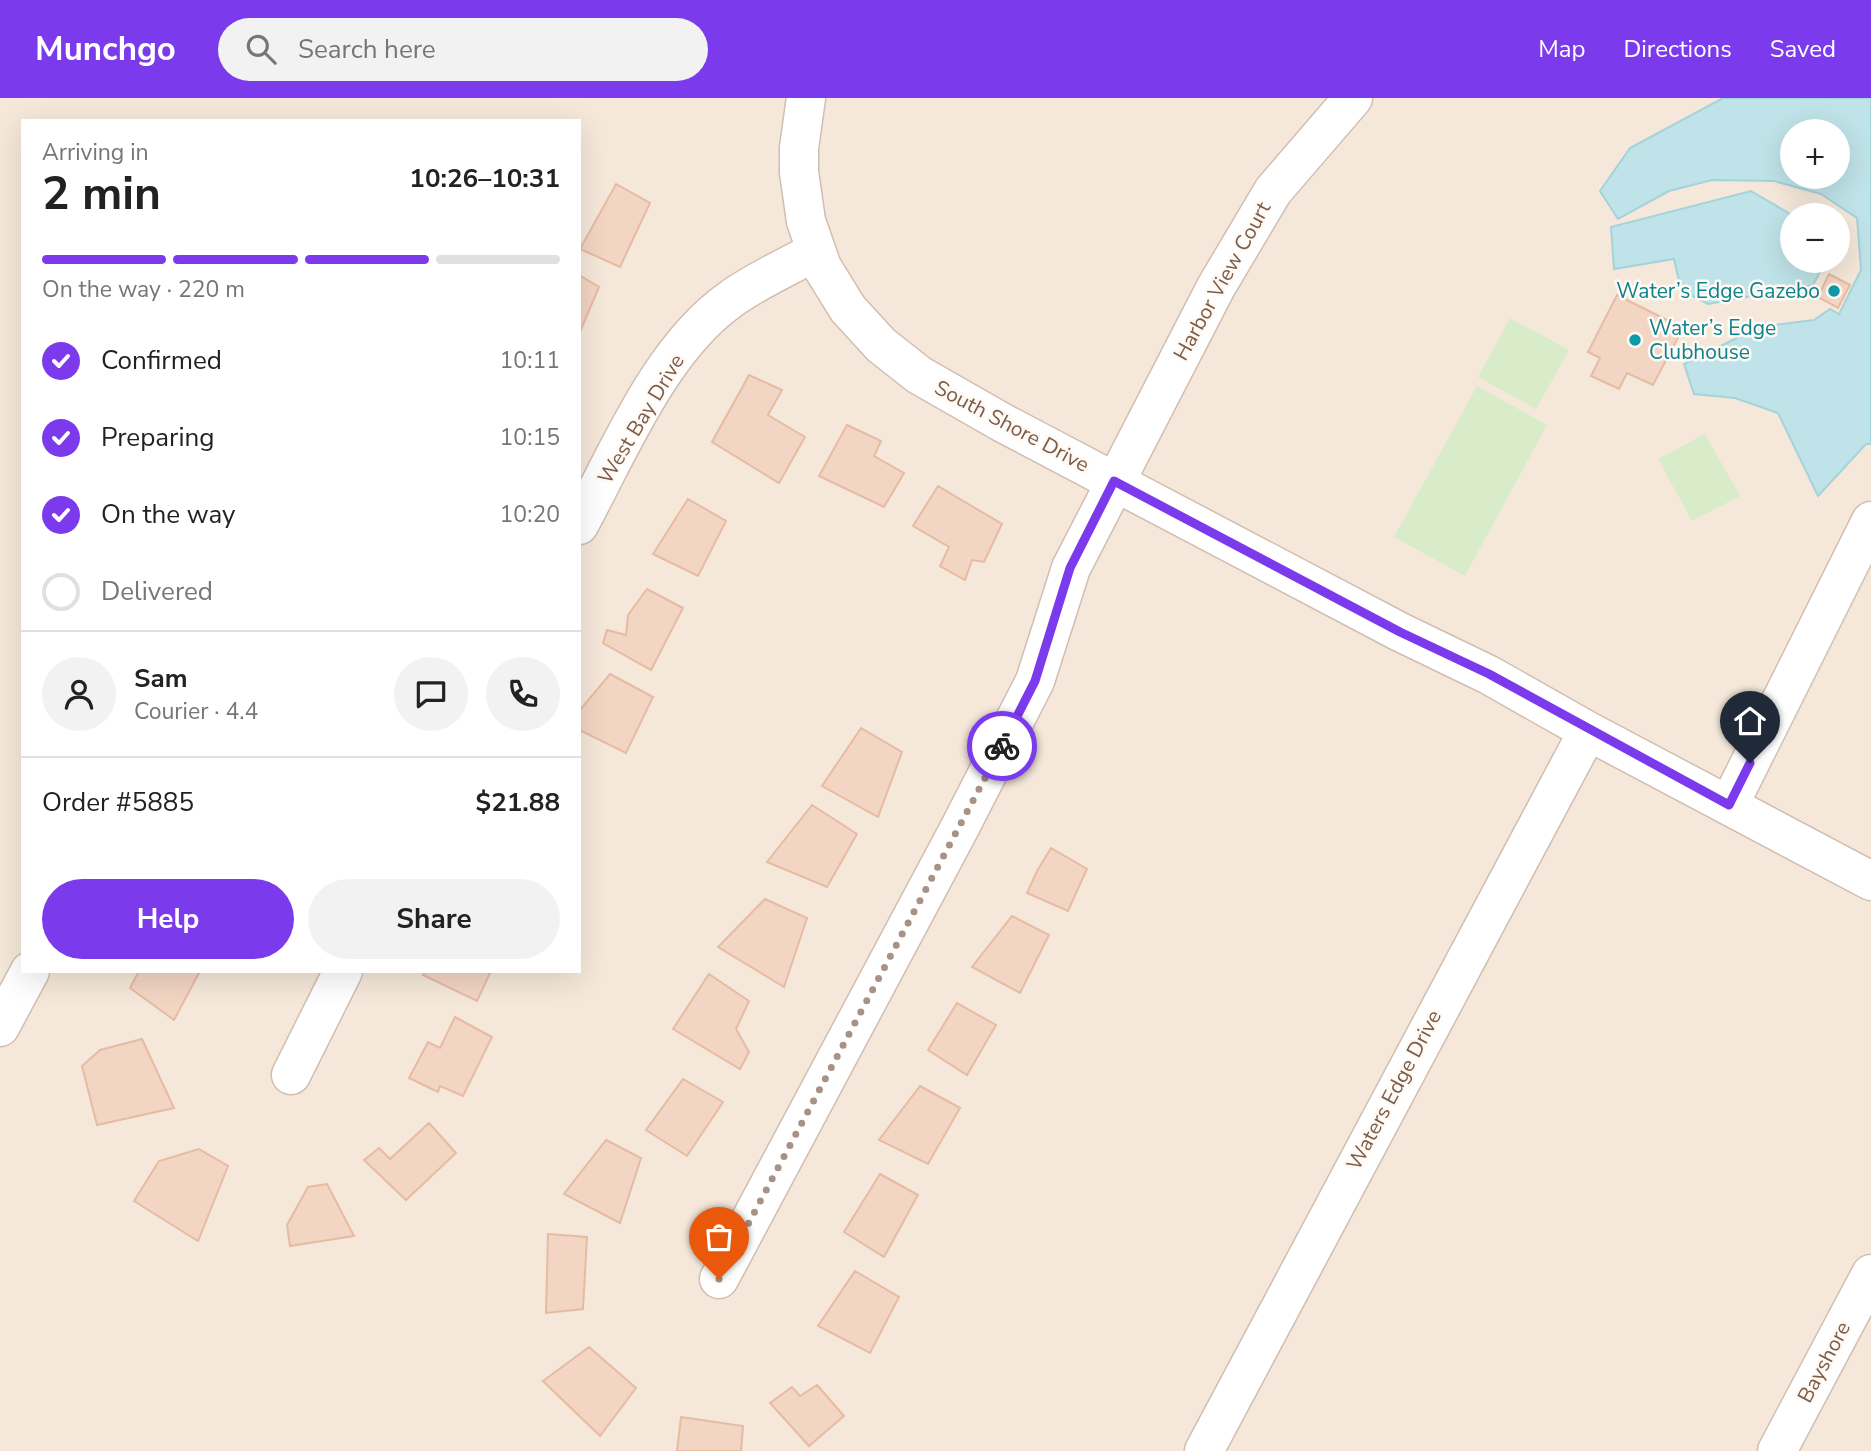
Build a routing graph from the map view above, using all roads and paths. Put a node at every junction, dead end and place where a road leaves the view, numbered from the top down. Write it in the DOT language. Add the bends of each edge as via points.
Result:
graph roads {
  1 [pos="806,98"];
  2 [pos="1353,98"];
  3 [pos="816,251"];
  4 [pos="1114,481"];
  5 [pos="581,521"];
  6 [pos="1871,521"];
  7 [pos="1588,731"];
  8 [pos="1729,805"];
  9 [pos="1871,881"];
  10 [pos="29,973"];
  11 [pos="342,973"];
  12 [pos="0,1027"];
  13 [pos="291,1075"];
  14 [pos="1871,1273"];
  15 [pos="719,1279"];
  16 [pos="1204,1451"];
  17 [pos="1777,1451"];
  1 -- 3 [label="street, South Shore Drive" via="799,172"];
  2 -- 4 [label="street, Harbor View Court" via="1273,191 1216,287"];
  3 -- 4 [label="street, South Shore Drive" via="848,309 910,368"];
  3 -- 5 [label="street, West Bay Drive" via="730,299 695,332 640,411"];
  4 -- 7 [label="street, South Shore Drive" via="1489,674"];
  4 -- 15 [label="street, Harbor View Court" via="1070,568 1035,681"];
  6 -- 8 [label="street"];
  7 -- 8 [label="street, South Shore Drive"];
  7 -- 16 [label="street, Waters Edge Drive"];
  8 -- 9 [label="street, South Shore Drive"];
  10 -- 12 [label="street"];
  11 -- 13 [label="street"];
  14 -- 17 [label="street, Bayshore"];
}
